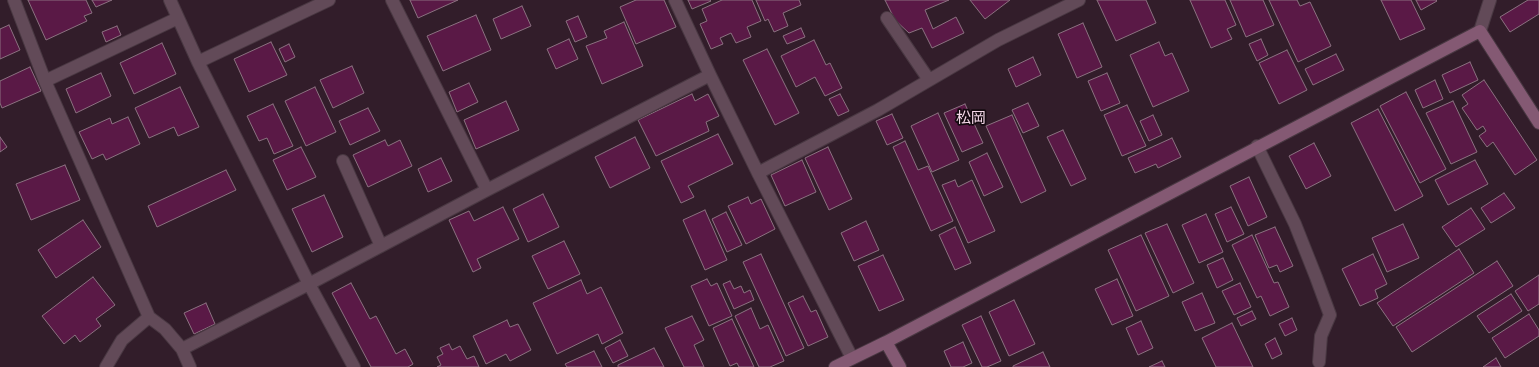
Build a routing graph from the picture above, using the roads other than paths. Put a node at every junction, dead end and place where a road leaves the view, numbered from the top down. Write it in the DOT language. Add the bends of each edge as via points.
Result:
graph roads {
  1 [pos="14,0"];
  2 [pos="170,0"];
  3 [pos="329,0"];
  4 [pos="392,0"];
  5 [pos="676,0"];
  6 [pos="1079,0"];
  7 [pos="1490,0"];
  8 [pos="178,18"];
  9 [pos="887,18"];
  10 [pos="1480,31"];
  11 [pos="198,62"];
  12 [pos="710,75"];
  13 [pos="45,80"];
  14 [pos="929,80"];
  15 [pos="1539,123"];
  16 [pos="1257,146"];
  17 [pos="343,161"];
  18 [pos="758,173"];
  19 [pos="487,190"];
  20 [pos="381,246"];
  21 [pos="309,284"];
  22 [pos="149,316"];
  23 [pos="886,342"];
  24 [pos="182,348"];
  25 [pos="852,358"];
  26 [pos="1319,362"];
  27 [pos="106,367"];
  28 [pos="190,367"];
  29 [pos="354,367"];
  30 [pos="835,367"];
  31 [pos="900,367"];
  1 -- 13 [label="street"];
  2 -- 8 [label="street"];
  3 -- 11 [label="street"];
  4 -- 19 [label="street"];
  5 -- 12 [label="street"];
  6 -- 14 [label="street" via="998,40"];
  7 -- 10 [label="street"];
  8 -- 11 [label="street"];
  8 -- 13 [label="street"];
  9 -- 14 [label="street"];
  10 -- 15 [label="street"];
  10 -- 16 [label="street"];
  11 -- 21 [label="street"];
  12 -- 18 [label="street"];
  12 -- 19 [label="street"];
  13 -- 22 [label="street"];
  14 -- 18 [label="street"];
  16 -- 23 [label="street"];
  16 -- 26 [label="street" via="1295,224 1330,315 1321,336"];
  17 -- 20 [label="street"];
  18 -- 25 [label="street"];
  19 -- 20 [label="street"];
  20 -- 21 [label="street"];
  21 -- 24 [label="street"];
  21 -- 29 [label="street"];
  22 -- 24 [label="street"];
  22 -- 27 [label="street" via="122,340"];
  23 -- 25 [label="street"];
  23 -- 31 [label="street"];
  24 -- 28 [label="street"];
  25 -- 30 [label="street"];
}
